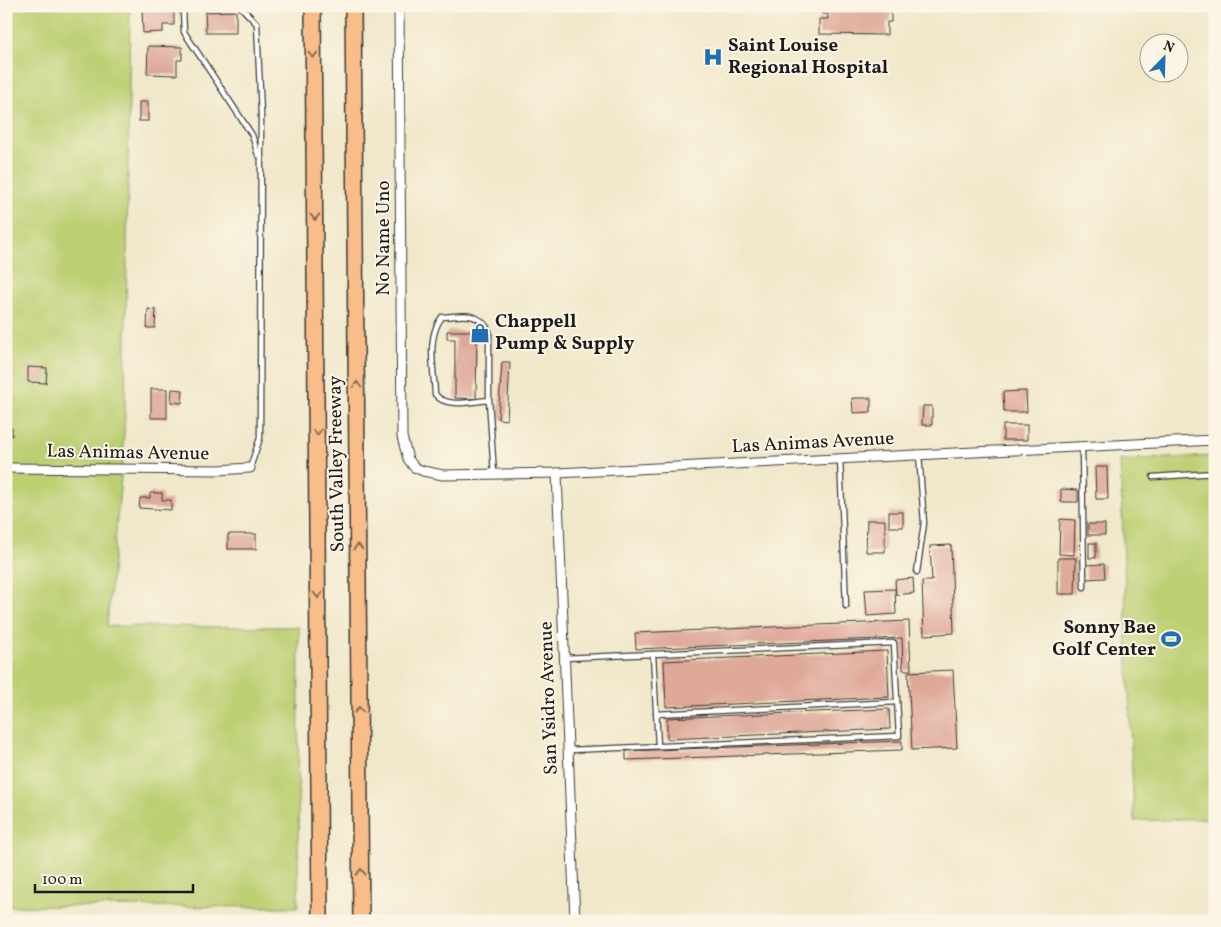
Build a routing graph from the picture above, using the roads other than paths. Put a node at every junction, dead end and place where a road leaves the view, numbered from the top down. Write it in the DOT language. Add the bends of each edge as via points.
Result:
graph roads {
  1 [pos="186,6"];
  2 [pos="240,6"];
  3 [pos="313,6"];
  4 [pos="353,6"];
  5 [pos="399,6"];
  6 [pos="260,158"];
  7 [pos="489,400"];
  8 [pos="1215,440"];
  9 [pos="1082,446"];
  10 [pos="919,454"];
  11 [pos="840,458"];
  12 [pos="414,467"];
  13 [pos="6,468"];
  14 [pos="250,468"];
  15 [pos="557,473"];
  16 [pos="1215,473"];
  17 [pos="494,474"];
  18 [pos="1153,477"];
  19 [pos="917,572"];
  20 [pos="1084,587"];
  21 [pos="846,606"];
  22 [pos="653,654"];
  23 [pos="564,658"];
  24 [pos="897,702"];
  25 [pos="656,714"];
  26 [pos="658,746"];
  27 [pos="568,750"];
  28 [pos="320,921"];
  29 [pos="361,921"];
  30 [pos="575,921"];
  1 -- 6 [label="lane" via="184,32 252,135"];
  2 -- 6 [label="lane" via="257,24"];
  3 -- 28 [label="highway, South Valley Freeway, one-way"];
  29 -- 4 [label="highway, South Valley Freeway, one-way"];
  5 -- 12 [label="street, No Name Uno" via="402,437 408,460"];
  6 -- 14 [label="lane" via="260,438"];
  7 -- 7 [label="lane" via="489,331 485,323 476,316 442,317 432,335 435,394 439,400 448,402"];
  7 -- 17 [label="lane"];
  8 -- 9 [label="street, Las Animas Avenue"];
  9 -- 10 [label="street, Las Animas Avenue"];
  9 -- 20 [label="lane"];
  10 -- 11 [label="street, Las Animas Avenue"];
  10 -- 19 [label="lane" via="924,523"];
  11 -- 15 [label="street, Las Animas Avenue"];
  11 -- 21 [label="lane"];
  12 -- 17 [label="street, Las Animas Avenue" via="442,474"];
  13 -- 14 [label="street, Las Animas Avenue"];
  15 -- 17 [label="street, Las Animas Avenue"];
  15 -- 23 [label="street, San Ysidro Avenue"];
  16 -- 18 [label="lane"];
  22 -- 23 [label="lane"];
  22 -- 24 [label="lane" via="894,643"];
  22 -- 25 [label="lane"];
  23 -- 27 [label="street, San Ysidro Avenue"];
  24 -- 25 [label="lane"];
  24 -- 26 [label="lane" via="899,736"];
  25 -- 26 [label="lane"];
  26 -- 27 [label="lane"];
  27 -- 30 [label="street, San Ysidro Avenue"];
}
